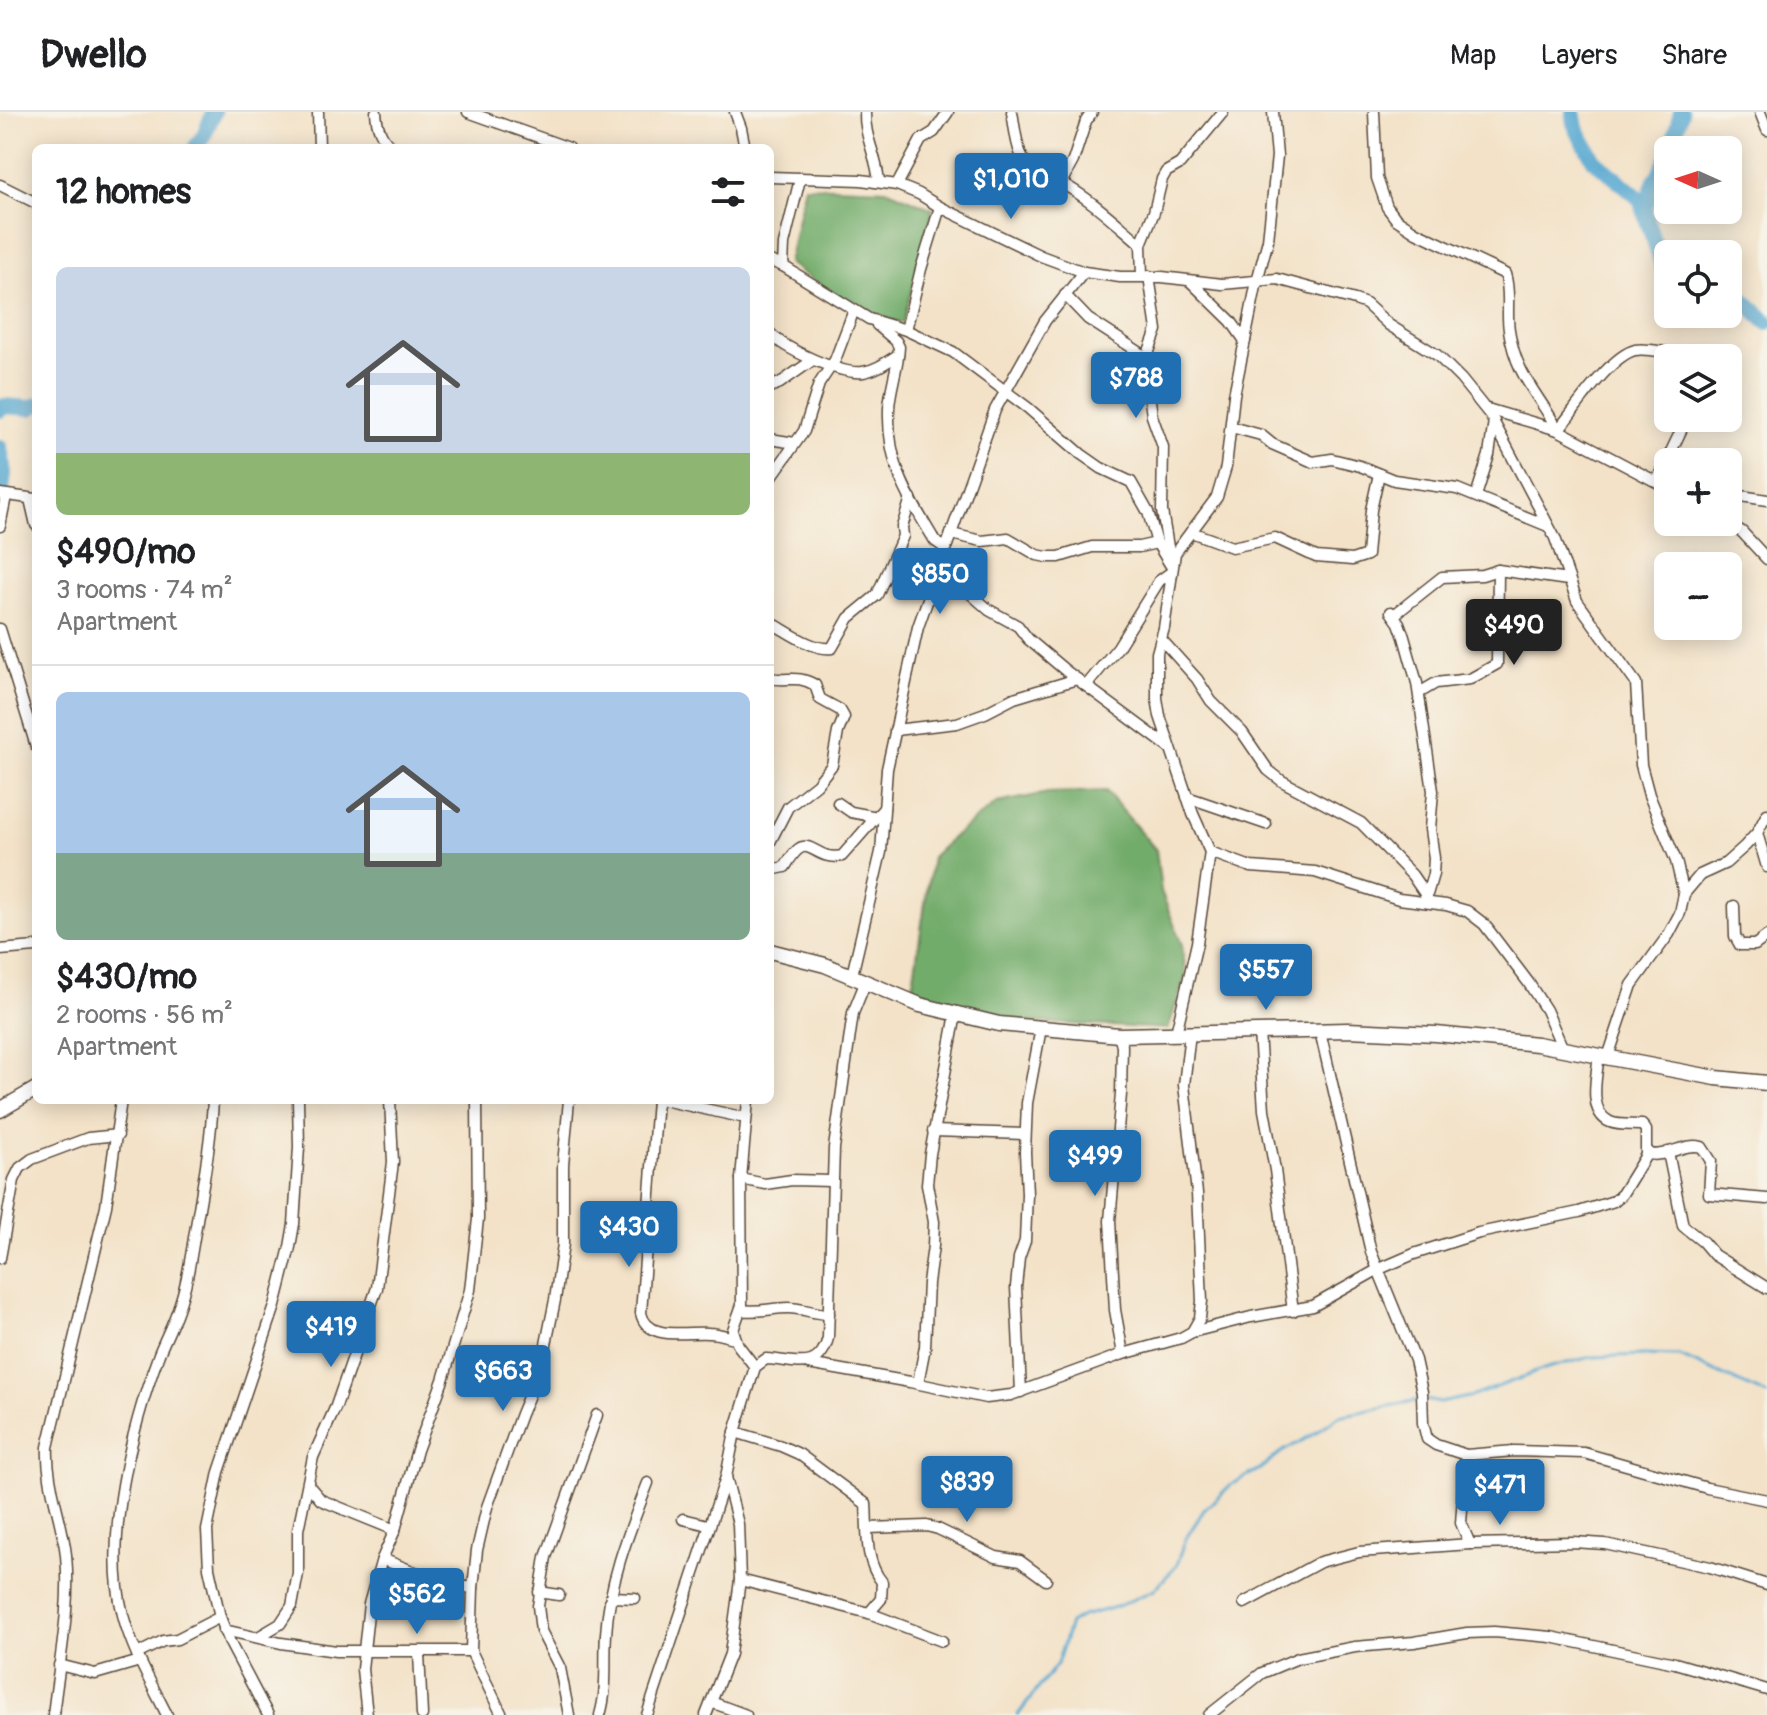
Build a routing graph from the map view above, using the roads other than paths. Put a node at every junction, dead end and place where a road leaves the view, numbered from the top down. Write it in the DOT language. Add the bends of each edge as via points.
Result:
graph roads {
  1 [pos="318,112"];
  2 [pos="376,112"];
  3 [pos="468,112"];
  4 [pos="735,112"];
  5 [pos="865,112"];
  6 [pos="948,112"];
  7 [pos="1012,112"];
  8 [pos="1092,112"];
  9 [pos="1223,112"];
  10 [pos="1273,112"];
  11 [pos="1374,112"];
  12 [pos="1760,112"];
  13 [pos="1767,130"];
  14 [pos="535,135"];
  15 [pos="319,144"];
  16 [pos="388,144"];
  17 [pos="531,144"];
  18 [pos="559,144"];
  19 [pos="744,144"];
  20 [pos="774,177"];
  21 [pos="800,179"];
  22 [pos="879,182"];
  23 [pos="1061,183"];
  24 [pos="0,185"];
  25 [pos="897,185"];
  26 [pos="32,201"];
  27 [pos="940,207"];
  28 [pos="1141,244"];
  29 [pos="774,263"];
  30 [pos="783,266"];
  31 [pos="1084,272"];
  32 [pos="1146,276"];
  33 [pos="1190,281"];
  34 [pos="1257,281"];
  35 [pos="1065,295"];
  36 [pos="854,310"];
  37 [pos="869,319"];
  38 [pos="906,330"];
  39 [pos="774,338"];
  40 [pos="1245,341"];
  41 [pos="1654,353"];
  42 [pos="898,355"];
  43 [pos="813,360"];
  44 [pos="1145,362"];
  45 [pos="831,367"];
  46 [pos="774,385"];
  47 [pos="1004,391"];
  48 [pos="1484,408"];
  49 [pos="1494,421"];
  50 [pos="1231,427"];
  51 [pos="1558,430"];
  52 [pos="774,440"];
  53 [pos="795,443"];
  54 [pos="774,473"];
  55 [pos="1379,474"];
  56 [pos="1654,479"];
  57 [pos="3,495"];
  58 [pos="1476,496"];
  59 [pos="1742,496"];
  60 [pos="911,498"];
  61 [pos="32,499"];
  62 [pos="1767,500"];
  63 [pos="0,526"];
  64 [pos="1548,526"];
  65 [pos="1191,532"];
  66 [pos="1742,532"];
  67 [pos="951,534"];
  68 [pos="1157,543"];
  69 [pos="945,548"];
  70 [pos="1767,559"];
  71 [pos="940,565"];
  72 [pos="1171,569"];
  73 [pos="1498,570"];
  74 [pos="1568,580"];
  75 [pos="774,624"];
  76 [pos="0,629"];
  77 [pos="1161,639"];
  78 [pos="774,678"];
  79 [pos="1082,682"];
  80 [pos="1419,693"];
  81 [pos="895,730"];
  82 [pos="32,733"];
  83 [pos="1172,749"];
  84 [pos="1187,797"];
  85 [pos="838,803"];
  86 [pos="881,812"];
  87 [pos="1767,814"];
  88 [pos="1266,824"];
  89 [pos="1757,833"];
  90 [pos="774,834"];
  91 [pos="1210,852"];
  92 [pos="1767,867"];
  93 [pos="774,869"];
  94 [pos="1684,894"];
  95 [pos="1426,900"];
  96 [pos="1734,906"];
  97 [pos="1767,936"];
  98 [pos="32,947"];
  99 [pos="0,950"];
  100 [pos="774,952"];
  101 [pos="859,978"];
  102 [pos="956,1014"];
  103 [pos="1041,1028"];
  104 [pos="1320,1031"];
  105 [pos="1259,1032"];
  106 [pos="1183,1033"];
  107 [pos="1119,1035"];
  108 [pos="1563,1049"];
  109 [pos="1604,1056"];
  110 [pos="1767,1083"];
  111 [pos="32,1091"];
  112 [pos="121,1104"];
  113 [pos="213,1104"];
  114 [pos="298,1104"];
  115 [pos="390,1104"];
  116 [pos="477,1104"];
  117 [pos="569,1104"];
  118 [pos="657,1104"];
  119 [pos="681,1104"];
  120 [pos="748,1104"];
  121 [pos="0,1110"];
  122 [pos="746,1118"];
  123 [pos="933,1131"];
  124 [pos="1025,1134"];
  125 [pos="118,1135"];
  126 [pos="1647,1150"];
  127 [pos="1668,1152"];
  128 [pos="0,1174"];
  129 [pos="741,1179"];
  130 [pos="14,1180"];
  131 [pos="831,1181"];
  132 [pos="1767,1199"];
  133 [pos="0,1258"];
  134 [pos="1377,1270"];
  135 [pos="1767,1288"];
  136 [pos="741,1310"];
  137 [pos="1293,1311"];
  138 [pos="829,1314"];
  139 [pos="1192,1332"];
  140 [pos="734,1338"];
  141 [pos="1123,1354"];
  142 [pos="802,1363"];
  143 [pos="755,1367"];
  144 [pos="918,1383"];
  145 [pos="1021,1392"];
  146 [pos="597,1415"];
  147 [pos="735,1432"];
  148 [pos="1466,1455"];
  149 [pos="726,1477"];
  150 [pos="648,1483"];
  151 [pos="309,1486"];
  152 [pos="1767,1500"];
  153 [pos="683,1519"];
  154 [pos="708,1525"];
  155 [pos="868,1528"];
  156 [pos="395,1530"];
  157 [pos="1470,1544"];
  158 [pos="382,1559"];
  159 [pos="740,1580"];
  160 [pos="1046,1580"];
  161 [pos="1767,1585"];
  162 [pos="473,1588"];
  163 [pos="539,1592"];
  164 [pos="559,1595"];
  165 [pos="611,1597"];
  166 [pos="635,1598"];
  167 [pos="1244,1603"];
  168 [pos="869,1613"];
  169 [pos="220,1617"];
  170 [pos="224,1630"];
  171 [pos="258,1637"];
  172 [pos="942,1641"];
  173 [pos="471,1651"];
  174 [pos="363,1652"];
  175 [pos="419,1653"];
  176 [pos="138,1657"];
  177 [pos="59,1665"];
  178 [pos="1767,1690"];
  179 [pos="711,1702"];
  180 [pos="503,1714"];
  181 [pos="53,1715"];
  182 [pos="167,1715"];
  183 [pos="268,1715"];
  184 [pos="367,1715"];
  185 [pos="422,1715"];
  186 [pos="569,1715"];
  187 [pos="600,1715"];
  188 [pos="647,1715"];
  189 [pos="706,1715"];
  190 [pos="746,1715"];
  191 [pos="1209,1715"];
  1 -- 15 [label="street"];
  2 -- 16 [label="street"];
  3 -- 14 [label="street"];
  4 -- 19 [label="street"];
  5 -- 22 [label="street" via="864,129"];
  6 -- 25 [label="street" via="921,140"];
  7 -- 23 [label="street" via="1024,163"];
  8 -- 23 [label="street"];
  9 -- 28 [label="street" via="1180,164 1166,172"];
  10 -- 34 [label="street" via="1276,168 1268,240"];
  11 -- 51 [label="street" via="1377,178 1387,207 1416,232 1505,274 1509,332 1520,372"];
  12 -- 13 [label="street"];
  14 -- 17 [label="street"];
  14 -- 18 [label="street"];
  20 -- 21 [label="street"];
  21 -- 22 [label="street"];
  21 -- 30 [label="street"];
  22 -- 25 [label="street"];
  23 -- 28 [label="street"];
  24 -- 26 [label="street"];
  25 -- 27 [label="street"];
  27 -- 31 [label="street"];
  27 -- 38 [label="street"];
  28 -- 32 [label="street"];
  29 -- 30 [label="street"];
  30 -- 36 [label="street"];
  31 -- 32 [label="street"];
  31 -- 35 [label="street"];
  32 -- 33 [label="street"];
  32 -- 44 [label="street" via="1157,330"];
  33 -- 34 [label="street"];
  33 -- 40 [label="street"];
  34 -- 40 [label="street"];
  34 -- 48 [label="street" via="1277,279 1366,304 1437,355"];
  35 -- 44 [label="street"];
  35 -- 47 [label="street"];
  36 -- 37 [label="street"];
  36 -- 45 [label="street"];
  37 -- 38 [label="street"];
  37 -- 42 [label="street" via="896,341"];
  38 -- 47 [label="street" via="953,352"];
  39 -- 43 [label="street"];
  40 -- 50 [label="street"];
  41 -- 51 [label="street" via="1636,350 1610,365"];
  42 -- 45 [label="street" via="866,372"];
  42 -- 60 [label="street" via="889,439 895,468"];
  43 -- 45 [label="street"];
  43 -- 46 [label="street"];
  44 -- 72 [label="street" via="1152,416 1163,447 1162,511"];
  45 -- 53 [label="street"];
  47 -- 67 [label="street"];
  47 -- 68 [label="street" via="1081,454 1131,482"];
  48 -- 49 [label="street"];
  48 -- 51 [label="street"];
  49 -- 58 [label="street"];
  49 -- 64 [label="street"];
  50 -- 55 [label="street" via="1261,435 1313,462 1332,459"];
  50 -- 65 [label="street" via="1217,497"];
  51 -- 56 [label="street"];
  52 -- 53 [label="street"];
  53 -- 54 [label="street"];
  55 -- 58 [label="street"];
  55 -- 65 [label="street" via="1367,555 1360,559 1316,557 1275,538 1232,547"];
  57 -- 61 [label="street"];
  57 -- 63 [label="street"];
  58 -- 64 [label="street"];
  59 -- 62 [label="street"];
  60 -- 69 [label="street" via="935,541"];
  60 -- 75 [label="street" via="903,536 877,595 849,618 832,648"];
  64 -- 74 [label="street"];
  65 -- 72 [label="street" via="1175,553"];
  66 -- 70 [label="street"];
  67 -- 68 [label="street" via="982,541 1008,538 1047,557 1092,547"];
  67 -- 69 [label="street"];
  68 -- 72 [label="street"];
  69 -- 71 [label="street"];
  71 -- 79 [label="street"];
  71 -- 81 [label="street" via="911,651"];
  72 -- 77 [label="street"];
  72 -- 79 [label="street" via="1118,647"];
  73 -- 74 [label="street"];
  73 -- 80 [label="street" via="1497,664 1470,679 1436,683"];
  73 -- 80 [label="street" via="1439,578 1392,614"];
  74 -- 94 [label="street" via="1577,601 1636,683 1641,765"];
  76 -- 82 [label="street"];
  77 -- 83 [label="street" via="1157,698"];
  77 -- 95 [label="street" via="1268,770 1361,823 1412,875"];
  78 -- 90 [label="street" via="805,679 844,717 832,765 788,807"];
  79 -- 81 [label="street" via="1014,698 957,723"];
  79 -- 83 [label="street"];
  80 -- 95 [label="street" via="1433,791 1433,874"];
  81 -- 86 [label="street"];
  83 -- 84 [label="street"];
  84 -- 88 [label="street"];
  84 -- 91 [label="street"];
  85 -- 86 [label="street" via="851,812"];
  86 -- 93 [label="street" via="842,856 825,856 801,846 785,867"];
  86 -- 101 [label="street" via="881,852"];
  87 -- 89 [label="street"];
  89 -- 92 [label="street"];
  89 -- 94 [label="street" via="1726,863 1700,875"];
  91 -- 95 [label="street" via="1251,867 1315,872 1399,899"];
  91 -- 106 [label="street"];
  94 -- 109 [label="street" via="1669,934 1632,985"];
  95 -- 108 [label="street" via="1458,908 1484,924 1546,1010"];
  96 -- 97 [label="street" via="1740,945 1755,945"];
  98 -- 99 [label="street"];
  100 -- 101 [label="street"];
  101 -- 102 [label="street" via="896,997"];
  101 -- 131 [label="street"];
  102 -- 103 [label="street"];
  102 -- 123 [label="street"];
  103 -- 107 [label="street"];
  103 -- 124 [label="street"];
  104 -- 105 [label="street"];
  104 -- 108 [label="street" via="1436,1034"];
  104 -- 134 [label="street"];
  105 -- 106 [label="street"];
  105 -- 137 [label="street" via="1264,1110"];
  106 -- 107 [label="street"];
  106 -- 139 [label="street" via="1202,1301"];
  107 -- 141 [label="street" via="1121,1094 1110,1221"];
  108 -- 109 [label="street"];
  109 -- 110 [label="street"];
  109 -- 126 [label="street" via="1596,1097 1600,1114 1611,1122 1642,1125"];
  111 -- 121 [label="street"];
  112 -- 125 [label="street"];
  113 -- 176 [label="street" via="190,1266 179,1309 149,1381 123,1486 119,1589"];
  114 -- 169 [label="street" via="290,1247 219,1472 207,1530"];
  115 -- 151 [label="street" via="392,1177 377,1288 316,1447"];
  116 -- 156 [label="street" via="478,1219 470,1290"];
  117 -- 162 [label="street" via="563,1244 555,1300 542,1364 487,1507"];
  118 -- 140 [label="street" via="643,1322 661,1332"];
  119 -- 122 [label="street"];
  120 -- 122 [label="street"];
  122 -- 129 [label="street"];
  123 -- 124 [label="street"];
  123 -- 144 [label="street" via="927,1184 933,1246"];
  124 -- 145 [label="street" via="1025,1241 1016,1287"];
  125 -- 130 [label="street" via="88,1138 32,1159"];
  125 -- 177 [label="street" via="48,1447 48,1479 67,1575"];
  126 -- 127 [label="street" via="1653,1155"];
  126 -- 134 [label="street" via="1614,1201 1479,1233"];
  127 -- 132 [label="street" via="1702,1147 1711,1161 1711,1196"];
  127 -- 135 [label="street" via="1683,1226 1714,1255"];
  128 -- 130 [label="street"];
  129 -- 131 [label="street" via="757,1184"];
  129 -- 136 [label="street"];
  130 -- 133 [label="street"];
  131 -- 138 [label="street"];
  134 -- 137 [label="street" via="1313,1306"];
  134 -- 148 [label="street" via="1412,1348 1426,1436 1431,1443"];
  136 -- 138 [label="street" via="789,1308"];
  136 -- 140 [label="street"];
  137 -- 139 [label="street"];
  138 -- 142 [label="street" via="821,1356"];
  139 -- 141 [label="street"];
  140 -- 143 [label="street"];
  141 -- 145 [label="street"];
  142 -- 143 [label="street" via="766,1359"];
  142 -- 144 [label="street"];
  143 -- 147 [label="street"];
  144 -- 145 [label="street" via="986,1398"];
  146 -- 163 [label="street" via="546,1557"];
  147 -- 149 [label="street"];
  147 -- 155 [label="street" via="799,1454 866,1504"];
  148 -- 152 [label="street" via="1584,1453"];
  148 -- 157 [label="street" via="1461,1523"];
  149 -- 154 [label="street"];
  149 -- 159 [label="street" via="738,1524"];
  150 -- 165 [label="street"];
  151 -- 156 [label="street" via="321,1500"];
  151 -- 171 [label="street" via="298,1530 292,1606 280,1624"];
  153 -- 154 [label="street"];
  154 -- 188 [label="street"];
  155 -- 160 [label="street" via="938,1529 996,1557 1020,1561"];
  155 -- 168 [label="street" via="869,1559 882,1582 881,1599"];
  156 -- 158 [label="street"];
  157 -- 161 [label="street" via="1605,1544"];
  157 -- 167 [label="street" via="1359,1552 1320,1562"];
  158 -- 162 [label="street" via="445,1584"];
  158 -- 174 [label="street"];
  159 -- 168 [label="street"];
  159 -- 179 [label="street" via="730,1654"];
  162 -- 173 [label="street"];
  163 -- 164 [label="street"];
  163 -- 186 [label="street" via="541,1631 560,1668"];
  165 -- 166 [label="street"];
  165 -- 187 [label="street"];
  168 -- 172 [label="street"];
  169 -- 170 [label="street"];
  169 -- 176 [label="street"];
  170 -- 171 [label="street"];
  170 -- 183 [label="street"];
  171 -- 174 [label="street"];
  173 -- 175 [label="street"];
  173 -- 180 [label="street"];
  174 -- 175 [label="street"];
  174 -- 184 [label="street"];
  175 -- 185 [label="street"];
  176 -- 177 [label="street" via="95,1674"];
  176 -- 182 [label="street"];
  177 -- 181 [label="street"];
  178 -- 191 [label="street" via="1675,1663 1551,1637 1467,1633 1298,1658 1262,1673"];
  179 -- 189 [label="street"];
  179 -- 190 [label="street"];
}
